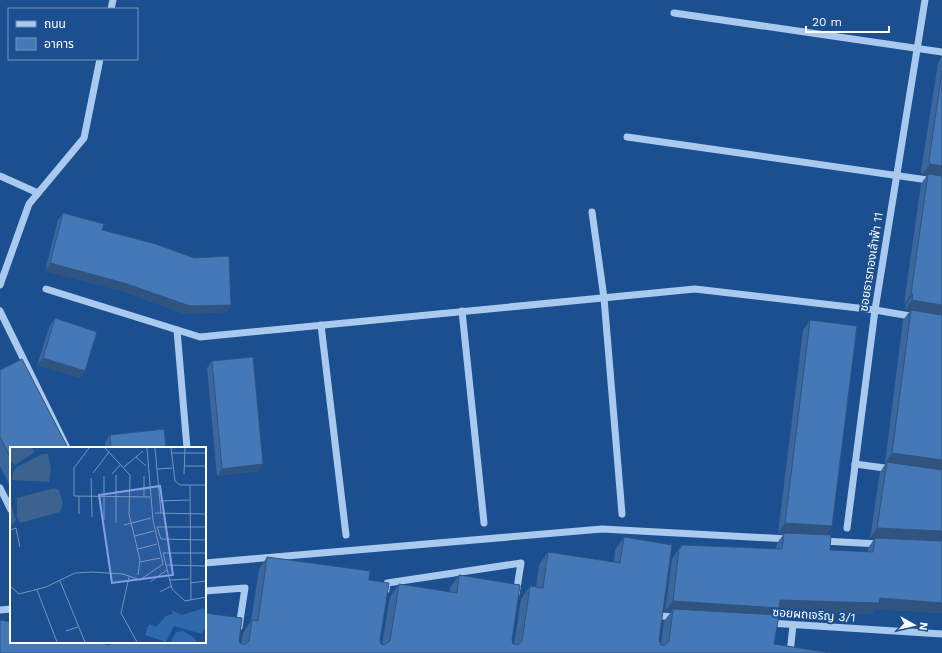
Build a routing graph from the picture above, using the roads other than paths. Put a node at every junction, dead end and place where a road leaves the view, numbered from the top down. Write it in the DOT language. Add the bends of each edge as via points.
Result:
graph roads {
  1 [pos="925,0"];
  2 [pos="674,14"];
  3 [pos="917,48"];
  4 [pos="942,52"];
  5 [pos="100,60"];
  6 [pos="627,137"];
  7 [pos="0,176"];
  8 [pos="896,176"];
  9 [pos="942,182"];
  10 [pos="38,193"];
  11 [pos="592,212"];
  12 [pos="0,285"];
  13 [pos="46,289"];
  14 [pos="604,298"];
  15 [pos="874,310"];
  16 [pos="0,311"];
  17 [pos="462,311"];
  18 [pos="927,319"];
  19 [pos="321,325"];
  20 [pos="177,330"];
  21 [pos="67,447"];
  22 [pos="187,447"];
  23 [pos="855,464"];
  24 [pos="898,470"];
  25 [pos="0,488"];
  26 [pos="10,508"];
  27 [pos="622,514"];
  28 [pos="484,523"];
  29 [pos="847,528"];
  30 [pos="346,535"];
  31 [pos="800,540"];
  32 [pos="815,540"];
  33 [pos="887,544"];
  34 [pos="206,563"];
  35 [pos="206,591"];
  36 [pos="384,599"];
  37 [pos="516,600"];
  38 [pos="662,608"];
  39 [pos="10,609"];
  40 [pos="0,610"];
  41 [pos="684,617"];
  42 [pos="762,623"];
  43 [pos="793,625"];
  44 [pos="238,631"];
  45 [pos="942,634"];
  46 [pos="790,653"];
  1 -- 3 [label="street, ซอยธารทองเล้าฟ้า 11"];
  2 -- 3 [label="street"];
  3 -- 4 [label="street"];
  3 -- 8 [label="street, ซอยธารทองเล้าฟ้า 11"];
  5 -- 10 [label="street" via="84,138"];
  6 -- 8 [label="street"];
  7 -- 10 [label="street"];
  8 -- 9 [label="street"];
  8 -- 15 [label="street, ซอยธารทองเล้าฟ้า 11"];
  10 -- 12 [label="street" via="29,204"];
  11 -- 14 [label="street"];
  13 -- 20 [label="street"];
  14 -- 15 [label="street" via="695,289"];
  14 -- 17 [label="street"];
  14 -- 27 [label="street"];
  15 -- 18 [label="street"];
  15 -- 23 [label="street, ซอยธารทองเล้าฟ้า 11"];
  16 -- 21 [label="street"];
  17 -- 19 [label="street"];
  17 -- 28 [label="street"];
  19 -- 20 [label="street" via="200,337"];
  19 -- 30 [label="street"];
  20 -- 22 [label="street"];
  23 -- 24 [label="street"];
  23 -- 29 [label="street, ซอยธารทองเล้าฟ้า 11"];
  25 -- 26 [label="street"];
  31 -- 34 [label="street" via="602,529"];
  32 -- 33 [label="street"];
  35 -- 44 [label="street" via="245,588"];
  36 -- 37 [label="street" via="387,583 521,563"];
  38 -- 41 [label="street" via="660,620"];
  39 -- 40 [label="street"];
  42 -- 43 [label="street, ซอยผถเจริญ 3/1"];
  43 -- 45 [label="street, ซอยผถเจริญ 3/1"];
  43 -- 46 [label="street"];
}
